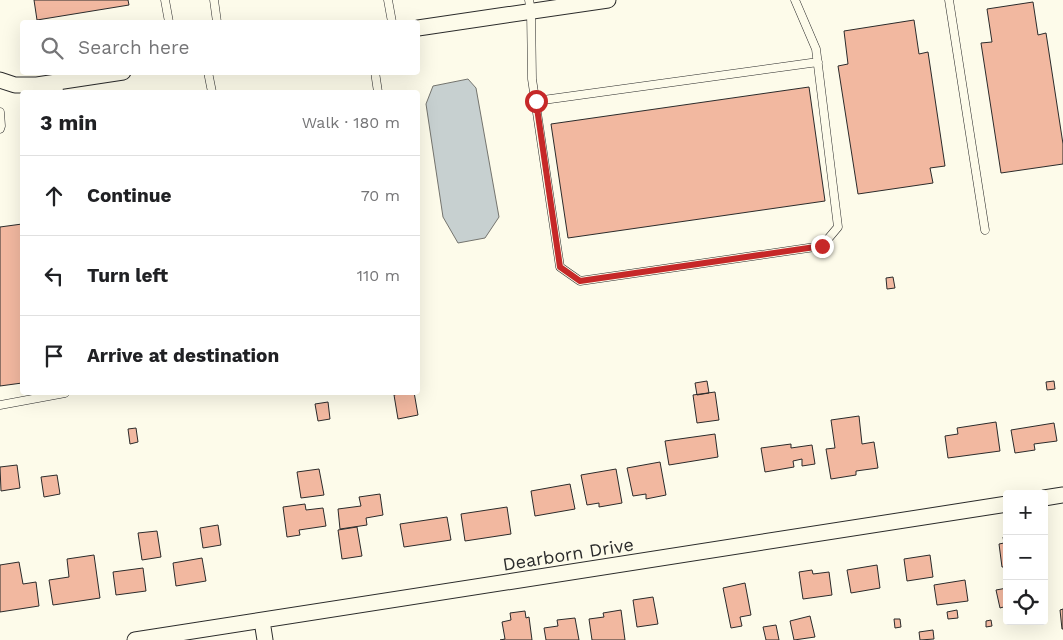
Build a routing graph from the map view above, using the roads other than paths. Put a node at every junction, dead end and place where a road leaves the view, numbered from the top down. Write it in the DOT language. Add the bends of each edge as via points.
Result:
graph roads {
  1 [pos="165,0"];
  2 [pos="214,0"];
  3 [pos="388,0"];
  4 [pos="608,0"];
  5 [pos="794,0"];
  6 [pos="949,0"];
  7 [pos="530,6"];
  8 [pos="169,20"];
  9 [pos="217,20"];
  10 [pos="392,20"];
  11 [pos="420,28"];
  12 [pos="818,62"];
  13 [pos="109,75"];
  14 [pos="209,75"];
  15 [pos="375,75"];
  16 [pos="0,80"];
  17 [pos="59,87"];
  18 [pos="212,90"];
  19 [pos="378,90"];
  20 [pos="536,101"];
  21 [pos="0,112"];
  22 [pos="0,130"];
  23 [pos="984,230"];
  24 [pos="54,395"];
  25 [pos="0,405"];
  26 [pos="1063,495"];
  27 [pos="1048,497"];
  28 [pos="1003,505"];
  29 [pos="262,621"];
  30 [pos="135,640"];
  31 [pos="265,640"];
  1 -- 8 [label="lane"];
  2 -- 9 [label="lane"];
  3 -- 10 [label="lane"];
  4 -- 7 [label="street"];
  5 -- 12 [label="lane" via="813,39"];
  6 -- 23 [label="lane"];
  7 -- 11 [label="street"];
  7 -- 20 [label="lane" via="532,79"];
  12 -- 20 [label="lane"];
  12 -- 20 [label="lane" via="838,227 822,246 580,281 560,267"];
  13 -- 17 [label="street"];
  14 -- 18 [label="lane"];
  15 -- 19 [label="lane"];
  16 -- 17 [label="street" via="15,85"];
  21 -- 22 [label="lane"];
  24 -- 25 [label="lane"];
  26 -- 27 [label="street"];
  28 -- 29 [label="street, Dearborn Drive"];
  29 -- 30 [label="street, Dearborn Drive"];
  29 -- 31 [label="street"];
}
